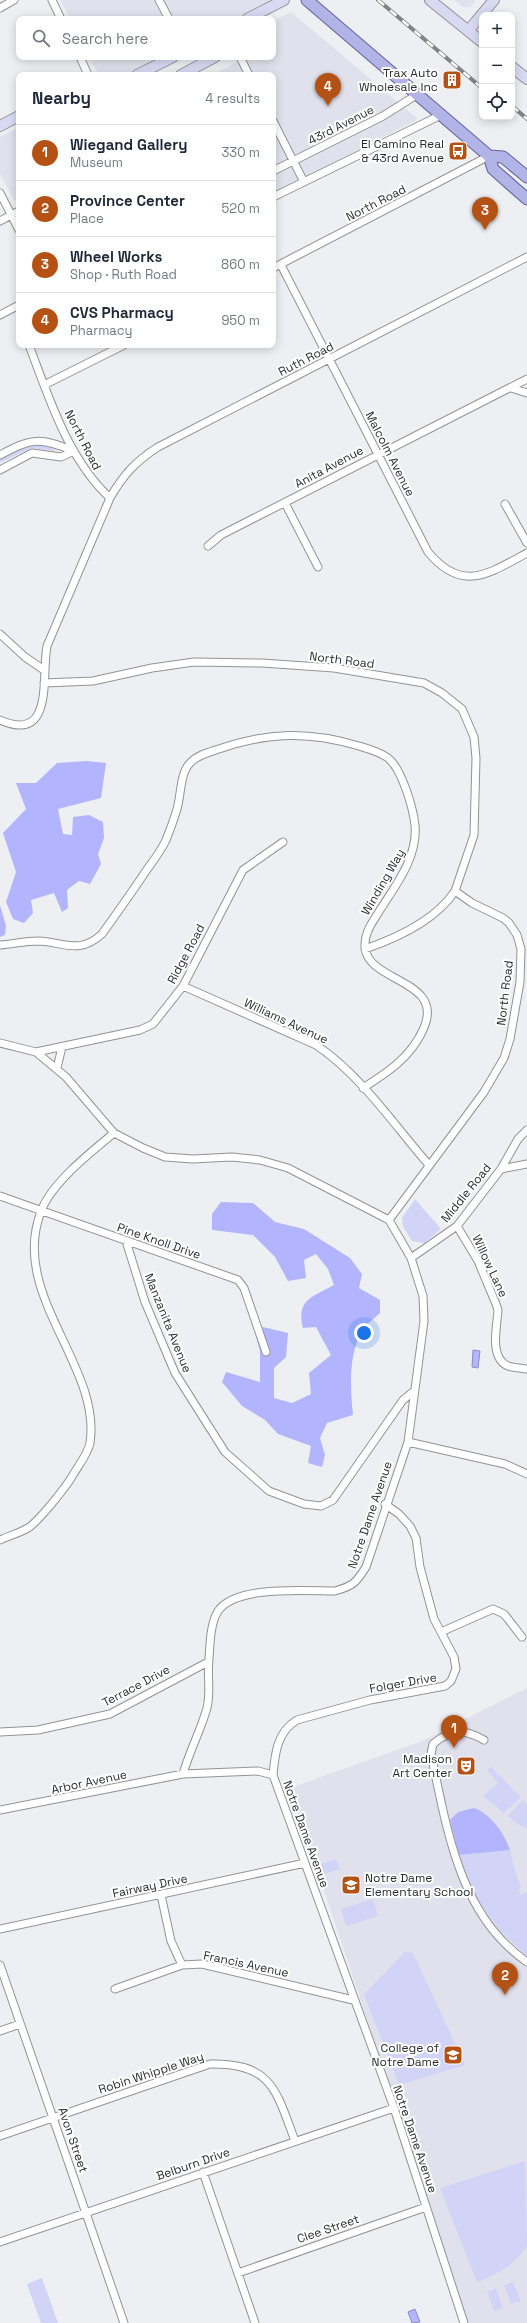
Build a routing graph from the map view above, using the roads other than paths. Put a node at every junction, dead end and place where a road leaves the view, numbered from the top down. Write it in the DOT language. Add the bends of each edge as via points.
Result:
graph roads {
  1 [pos="14,0"];
  2 [pos="52,0"];
  3 [pos="159,0"];
  4 [pos="284,0"];
  5 [pos="307,0"];
  6 [pos="430,0"];
  7 [pos="494,0"];
  8 [pos="0,8"];
  9 [pos="60,16"];
  10 [pos="167,16"];
  11 [pos="253,16"];
  12 [pos="468,31"];
  13 [pos="479,40"];
  14 [pos="81,60"];
  15 [pos="167,60"];
  16 [pos="209,60"];
  17 [pos="242,60"];
  18 [pos="515,69"];
  19 [pos="87,72"];
  20 [pos="143,72"];
  21 [pos="187,72"];
  22 [pos="248,72"];
  23 [pos="527,79"];
  24 [pos="418,94"];
  25 [pos="441,115"];
  26 [pos="16,118"];
  27 [pos="0,126"];
  28 [pos="276,127"];
  29 [pos="489,156"];
  30 [pos="294,161"];
  31 [pos="276,170"];
  32 [pos="527,177"];
  33 [pos="304,182"];
  34 [pos="0,192"];
  35 [pos="276,196"];
  36 [pos="527,199"];
  37 [pos="16,213"];
  38 [pos="12,215"];
  39 [pos="0,221"];
  40 [pos="16,224"];
  41 [pos="527,257"];
  42 [pos="281,265"];
  43 [pos="276,267"];
  44 [pos="16,307"];
  45 [pos="0,315"];
  46 [pos="30,348"];
  47 [pos="118,348"];
  48 [pos="330,360"];
  49 [pos="527,379"];
  50 [pos="44,385"];
  51 [pos="511,388"];
  52 [pos="527,393"];
  53 [pos="74,451"];
  54 [pos="377,454"];
  55 [pos="0,455"];
  56 [pos="0,470"];
  57 [pos="110,498"];
  58 [pos="285,503"];
  59 [pos="505,504"];
  60 [pos="527,543"];
  61 [pos="208,546"];
  62 [pos="527,553"];
  63 [pos="318,566"];
  64 [pos="0,634"];
  65 [pos="44,670"];
  66 [pos="44,683"];
  67 [pos="0,720"];
  68 [pos="283,842"];
  69 [pos="455,891"];
  70 [pos="0,944"];
  71 [pos="365,949"];
  72 [pos="183,986"];
  73 [pos="0,1043"];
  74 [pos="62,1048"];
  75 [pos="36,1052"];
  76 [pos="57,1068"];
  77 [pos="363,1088"];
  78 [pos="527,1130"];
  79 [pos="114,1133"];
  80 [pos="527,1164"];
  81 [pos="429,1166"];
  82 [pos="501,1169"];
  83 [pos="0,1196"];
  84 [pos="42,1209"];
  85 [pos="389,1220"];
  86 [pos="457,1226"];
  87 [pos="126,1241"];
  88 [pos="411,1258"];
  89 [pos="266,1352"];
  90 [pos="527,1369"];
  91 [pos="414,1391"];
  92 [pos="408,1442"];
  93 [pos="527,1474"];
  94 [pos="385,1504"];
  95 [pos="0,1540"];
  96 [pos="441,1632"];
  97 [pos="522,1637"];
  98 [pos="208,1662"];
  99 [pos="0,1732"];
  100 [pos="484,1740"];
  101 [pos="182,1774"];
  102 [pos="273,1775"];
  103 [pos="0,1810"];
  104 [pos="305,1863"];
  105 [pos="161,1895"];
  106 [pos="0,1929"];
  107 [pos="527,1962"];
  108 [pos="0,1965"];
  109 [pos="182,1965"];
  110 [pos="115,1989"];
  111 [pos="353,2000"];
  112 [pos="20,2024"];
  113 [pos="0,2031"];
  114 [pos="394,2108"];
  115 [pos="53,2117"];
  116 [pos="0,2136"];
  117 [pos="295,2141"];
  118 [pos="203,2172"];
  119 [pos="426,2207"];
  120 [pos="86,2212"];
  121 [pos="0,2242"];
  122 [pos="238,2273"];
  123 [pos="124,2323"];
  124 [pos="255,2323"];
  125 [pos="464,2323"];
  1 -- 8 [label="street"];
  2 -- 9 [label="street"];
  3 -- 10 [label="street"];
  4 -- 11 [label="street"];
  5 -- 24 [label="main road"];
  6 -- 12 [label="street"];
  7 -- 12 [label="street"];
  12 -- 13 [label="street"];
  14 -- 19 [label="street"];
  15 -- 20 [label="street"];
  16 -- 21 [label="street"];
  17 -- 22 [label="street"];
  18 -- 23 [label="street"];
  24 -- 25 [label="main road"];
  24 -- 30 [label="street, 43rd Avenue" via="383,116"];
  25 -- 29 [label="main road"];
  25 -- 33 [label="street"];
  26 -- 27 [label="street"];
  28 -- 30 [label="street"];
  29 -- 32 [label="main road" via="504,157"];
  29 -- 36 [label="main road" via="493,169"];
  29 -- 42 [label="street, North Road"];
  30 -- 31 [label="street, 43rd Avenue"];
  30 -- 33 [label="street"];
  33 -- 35 [label="street"];
  34 -- 38 [label="street"];
  37 -- 38 [label="street"];
  38 -- 39 [label="street"];
  38 -- 40 [label="street"];
  41 -- 48 [label="street, Ruth Road"];
  42 -- 43 [label="street, North Road"];
  42 -- 48 [label="street, Malcolm Avenue"];
  44 -- 45 [label="street"];
  46 -- 50 [label="street, North Road"];
  47 -- 50 [label="street"];
  48 -- 54 [label="street, Malcolm Avenue"];
  48 -- 57 [label="street, Ruth Road" via="140,458 127,470"];
  49 -- 51 [label="street, Anita Avenue"];
  50 -- 53 [label="street, North Road"];
  51 -- 52 [label="street"];
  51 -- 54 [label="street, Anita Avenue"];
  53 -- 55 [label="street" via="36,440 25,442"];
  53 -- 56 [label="street" via="61,457 32,453"];
  53 -- 57 [label="street, North Road" via="93,482"];
  54 -- 58 [label="street, Anita Avenue"];
  54 -- 62 [label="street, Malcolm Avenue" via="428,552 438,564 451,573 471,578 487,575"];
  57 -- 65 [label="street" via="47,646"];
  58 -- 61 [label="street, Anita Avenue" via="221,534"];
  58 -- 63 [label="street"];
  59 -- 60 [label="street"];
  64 -- 65 [label="street"];
  65 -- 66 [label="street"];
  66 -- 67 [label="street" via="44,698 36,719 17,725"];
  66 -- 69 [label="street, North Road" via="93,681 194,662 334,668 424,683 462,709 474,736 474,835"];
  68 -- 72 [label="street, Ridge Road" via="244,870"];
  69 -- 71 [label="street" via="446,904 428,918 390,939"];
  69 -- 81 [label="street, North Road" via="472,903 503,918 514,929 521,949 520,982 504,1058 484,1092"];
  70 -- 71 [label="street, Winding Way" via="39,941 71,947 93,943 102,934 166,841 177,809 186,769 191,762 203,754 249,739 312,736 379,752 390,760 400,775 410,804 415,826 413,854 368,929"];
  71 -- 77 [label="street" via="368,957 376,965 421,996 427,1009 427,1017 420,1037 407,1056"];
  72 -- 74 [label="street, Ridge Road" via="153,1024 140,1030"];
  72 -- 77 [label="street, Williams Avenue" via="316,1045 332,1056"];
  73 -- 75 [label="street"];
  74 -- 75 [label="street, Ridge Road"];
  74 -- 76 [label="street"];
  75 -- 76 [label="street"];
  76 -- 79 [label="street"];
  77 -- 81 [label="street, Williams Avenue"];
  78 -- 82 [label="street, Middle Road" via="518,1139"];
  79 -- 84 [label="street" via="65,1178"];
  79 -- 85 [label="street" via="165,1157 232,1157 260,1160 288,1168"];
  80 -- 82 [label="street"];
  81 -- 85 [label="street, North Road"];
  82 -- 86 [label="street, Middle Road"];
  83 -- 84 [label="street, Pine Knoll Drive"];
  84 -- 87 [label="street, Pine Knoll Drive"];
  84 -- 95 [label="street" via="35,1236 36,1268 50,1315 84,1390 90,1420 90,1445 68,1485 29,1527"];
  85 -- 88 [label="street, Notre Dame Avenue"];
  86 -- 88 [label="street, Middle Road"];
  86 -- 90 [label="street, Willow Lane" via="475,1255 498,1310 496,1350 501,1361 509,1366"];
  87 -- 89 [label="street, Pine Knoll Drive" via="238,1280 244,1288"];
  87 -- 91 [label="street, Manzanita Avenue" via="145,1302 175,1373 225,1452 269,1491 304,1504 320,1506 333,1500 402,1400"];
  88 -- 91 [label="street, Notre Dame Avenue" via="425,1305"];
  91 -- 92 [label="street, Notre Dame Avenue"];
  92 -- 93 [label="street" via="505,1464"];
  92 -- 94 [label="street, Notre Dame Avenue"];
  94 -- 96 [label="street, Folger Drive" via="410,1526 416,1538 428,1600"];
  94 -- 98 [label="street, Notre Dame Avenue" via="366,1567 356,1583 335,1591 245,1595 229,1600 218,1612 213,1625"];
  96 -- 97 [label="street" via="493,1609 504,1614"];
  96 -- 102 [label="street, Folger Drive" via="454,1657 456,1669 451,1681 445,1686 370,1700 297,1720 287,1726 281,1735"];
  98 -- 99 [label="street, Terrace Drive" via="110,1714 38,1730"];
  98 -- 101 [label="street, Notre Dame Avenue" via="210,1677 207,1708"];
  100 -- 107 [label="street" via="468,1731 458,1730 433,1744 431,1755 455,1857 470,1896 489,1927"];
  101 -- 102 [label="street, Notre Dame Avenue" via="258,1771"];
  101 -- 103 [label="street, Arbor Avenue"];
  102 -- 104 [label="street, Notre Dame Avenue"];
  104 -- 105 [label="street, Fairway Drive"];
  104 -- 111 [label="street, Notre Dame Avenue"];
  105 -- 106 [label="street, Fairway Drive"];
  105 -- 109 [label="street" via="171,1942"];
  108 -- 112 [label="street, Avon Street"];
  109 -- 110 [label="street, Francis Avenue"];
  109 -- 111 [label="street, Francis Avenue" via="202,1964"];
  111 -- 114 [label="street, Notre Dame Avenue"];
  112 -- 113 [label="street"];
  112 -- 115 [label="street, Avon Street"];
  114 -- 117 [label="street, Belburn Drive"];
  114 -- 119 [label="street, Notre Dame Avenue"];
  115 -- 116 [label="street, Robin Whipple Way"];
  115 -- 117 [label="street, Robin Whipple Way" via="210,2064 232,2064 249,2068 267,2079 277,2091"];
  115 -- 120 [label="street, Avon Street"];
  117 -- 118 [label="street, Belburn Drive"];
  118 -- 120 [label="street, Belburn Drive"];
  118 -- 122 [label="street"];
  119 -- 122 [label="street, Clee Street"];
  119 -- 125 [label="street, Notre Dame Avenue"];
  120 -- 121 [label="street, Belburn Drive"];
  120 -- 123 [label="street, Avon Street"];
  122 -- 124 [label="street"];
}
